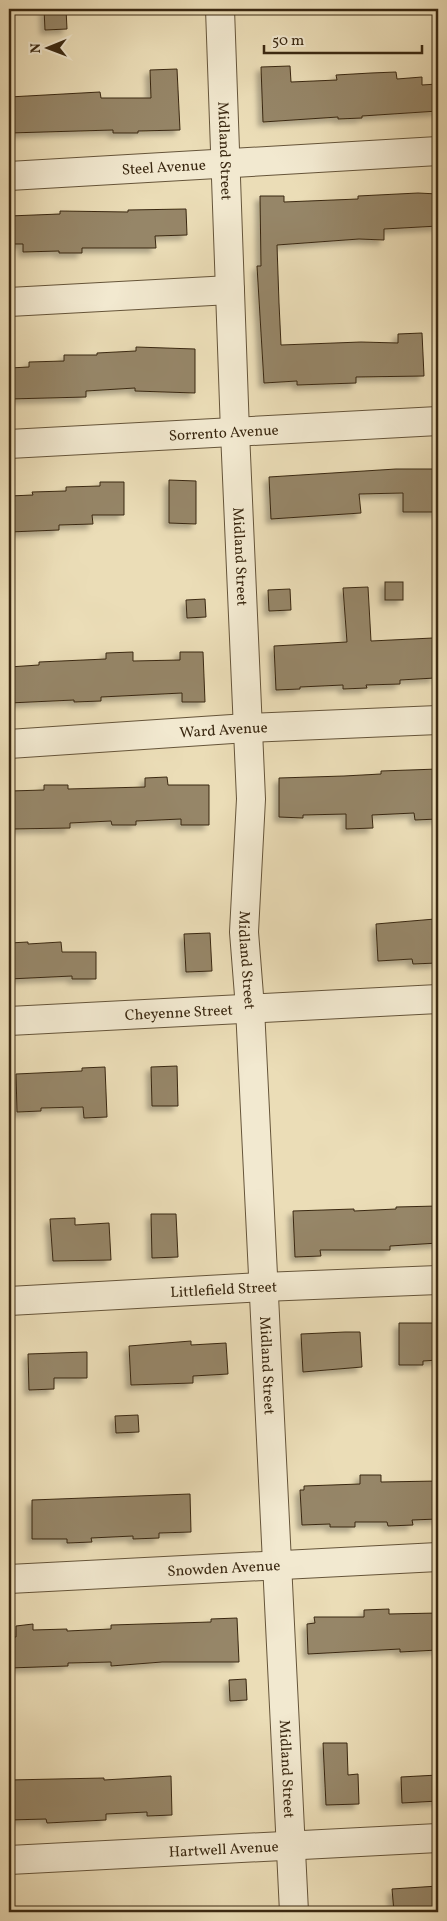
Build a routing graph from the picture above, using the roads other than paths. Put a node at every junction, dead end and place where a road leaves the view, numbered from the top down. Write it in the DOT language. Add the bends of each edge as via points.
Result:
graph roads {
  1 [pos="220,9"];
  2 [pos="438,151"];
  3 [pos="226,164"];
  4 [pos="9,176"];
  5 [pos="230,290"];
  6 [pos="9,302"];
  7 [pos="438,421"];
  8 [pos="235,432"];
  9 [pos="9,444"];
  10 [pos="438,720"];
  11 [pos="247,728"];
  12 [pos="9,744"];
  13 [pos="438,999"];
  14 [pos="250,1008"];
  15 [pos="9,1020"];
  16 [pos="438,1280"];
  17 [pos="263,1287"];
  18 [pos="9,1301"];
  19 [pos="438,1557"];
  20 [pos="276,1565"];
  21 [pos="9,1579"];
  22 [pos="438,1838"];
  23 [pos="290,1846"];
  24 [pos="9,1860"];
  25 [pos="294,1912"];
  1 -- 3 [label="street, Midland Street"];
  2 -- 3 [label="street, Steel Avenue"];
  3 -- 4 [label="street, Steel Avenue"];
  3 -- 5 [label="street, Midland Street"];
  5 -- 6 [label="street"];
  5 -- 8 [label="street, Midland Street"];
  7 -- 8 [label="street, Sorrento Avenue"];
  8 -- 9 [label="street, Sorrento Avenue"];
  8 -- 11 [label="street, Midland Street"];
  10 -- 11 [label="street, Ward Avenue"];
  11 -- 12 [label="street, Ward Avenue"];
  11 -- 14 [label="street, Midland Street" via="251,799 244,932"];
  13 -- 14 [label="street, Cheyenne Street"];
  14 -- 15 [label="street, Cheyenne Street"];
  14 -- 17 [label="street, Midland Street"];
  16 -- 17 [label="street, Littlefield Street"];
  17 -- 18 [label="street, Littlefield Street"];
  17 -- 20 [label="street, Midland Street"];
  19 -- 20 [label="street, Snowden Avenue"];
  20 -- 21 [label="street, Snowden Avenue"];
  20 -- 23 [label="street, Midland Street"];
  22 -- 23 [label="street, Hartwell Avenue"];
  23 -- 24 [label="street, Hartwell Avenue"];
  23 -- 25 [label="street, Midland Street"];
}
